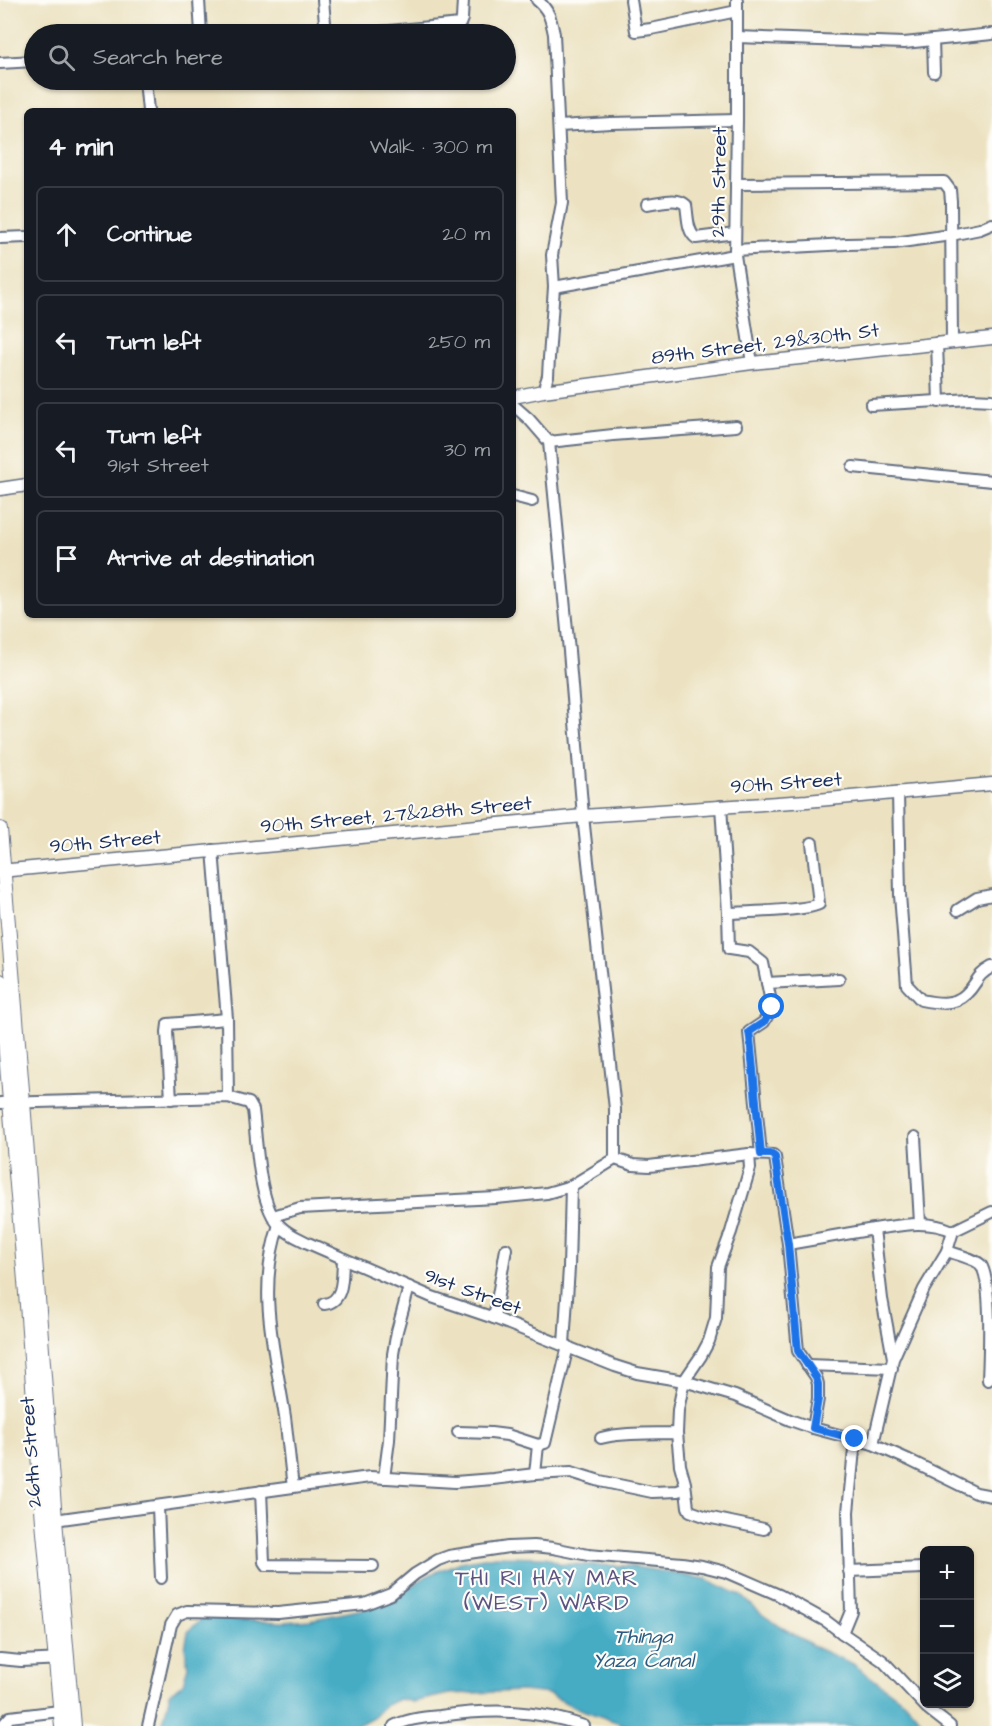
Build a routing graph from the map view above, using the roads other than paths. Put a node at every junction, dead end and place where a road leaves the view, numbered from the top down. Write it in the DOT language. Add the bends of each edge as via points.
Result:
graph roads {
  1 [pos="199,0"];
  2 [pos="323,0"];
  3 [pos="463,0"];
  4 [pos="537,0"];
  5 [pos="631,0"];
  6 [pos="737,5"];
  7 [pos="200,24"];
  8 [pos="325,24"];
  9 [pos="460,24"];
  10 [pos="992,34"];
  11 [pos="737,37"];
  12 [pos="933,40"];
  13 [pos="24,62"];
  14 [pos="0,63"];
  15 [pos="934,72"];
  16 [pos="146,90"];
  17 [pos="148,108"];
  18 [pos="737,120"];
  19 [pos="559,126"];
  20 [pos="736,184"];
  21 [pos="647,204"];
  22 [pos="992,224"];
  23 [pos="735,232"];
  24 [pos="951,236"];
  25 [pos="24,237"];
  26 [pos="0,238"];
  27 [pos="735,253"];
  28 [pos="554,287"];
  29 [pos="992,338"];
  30 [pos="952,342"];
  31 [pos="936,344"];
  32 [pos="752,363"];
  33 [pos="543,391"];
  34 [pos="516,396"];
  35 [pos="992,400"];
  36 [pos="939,402"];
  37 [pos="871,405"];
  38 [pos="516,408"];
  39 [pos="736,426"];
  40 [pos="549,442"];
  41 [pos="854,467"];
  42 [pos="992,481"];
  43 [pos="24,485"];
  44 [pos="0,489"];
  45 [pos="516,497"];
  46 [pos="532,501"];
  47 [pos="992,784"];
  48 [pos="898,792"];
  49 [pos="721,806"];
  50 [pos="583,816"];
  51 [pos="0,829"];
  52 [pos="812,843"];
  53 [pos="213,850"];
  54 [pos="2,871"];
  55 [pos="992,895"];
  56 [pos="958,910"];
  57 [pos="728,913"];
  58 [pos="992,967"];
  59 [pos="839,979"];
  60 [pos="0,981"];
  61 [pos="767,983"];
  62 [pos="227,1019"];
  63 [pos="228,1097"];
  64 [pos="171,1099"];
  65 [pos="11,1103"];
  66 [pos="915,1137"];
  67 [pos="749,1154"];
  68 [pos="761,1154"];
  69 [pos="615,1159"];
  70 [pos="571,1186"];
  71 [pos="992,1212"];
  72 [pos="276,1221"];
  73 [pos="920,1223"];
  74 [pos="874,1229"];
  75 [pos="953,1231"];
  76 [pos="788,1244"];
  77 [pos="506,1249"];
  78 [pos="947,1251"];
  79 [pos="343,1259"];
  80 [pos="986,1264"];
  81 [pos="409,1287"];
  82 [pos="324,1304"];
  83 [pos="494,1318"];
  84 [pos="566,1345"];
  85 [pos="893,1363"];
  86 [pos="807,1365"];
  87 [pos="988,1380"];
  88 [pos="684,1381"];
  89 [pos="813,1428"];
  90 [pos="458,1432"];
  91 [pos="677,1433"];
  92 [pos="601,1438"];
  93 [pos="855,1439"];
  94 [pos="873,1444"];
  95 [pos="538,1445"];
  96 [pos="535,1474"];
  97 [pos="384,1478"];
  98 [pos="292,1487"];
  99 [pos="685,1488"];
  100 [pos="261,1491"];
  101 [pos="992,1496"];
  102 [pos="158,1507"];
  103 [pos="49,1521"];
  104 [pos="764,1529"];
  105 [pos="373,1566"];
  106 [pos="920,1568"];
  107 [pos="849,1571"];
  108 [pos="161,1578"];
  109 [pos="842,1633"];
  110 [pos="0,1659"];
  111 [pos="61,1659"];
  112 [pos="66,1711"];
  113 [pos="4,1720"];
  114 [pos="418,1723"];
  115 [pos="62,1726"];
  116 [pos="73,1726"];
  117 [pos="148,1726"];
  118 [pos="394,1726"];
  119 [pos="584,1726"];
  120 [pos="950,1726"];
  1 -- 7 [label="street"];
  2 -- 8 [label="street"];
  3 -- 9 [label="street"];
  4 -- 19 [label="street" via="548,9 554,34"];
  5 -- 6 [label="street" via="636,31"];
  6 -- 11 [label="street, 29th Street"];
  10 -- 12 [label="street"];
  11 -- 12 [label="street" via="904,43"];
  11 -- 18 [label="street, 29th Street"];
  12 -- 15 [label="street"];
  13 -- 14 [label="street"];
  16 -- 17 [label="street"];
  18 -- 19 [label="street"];
  18 -- 20 [label="street, 29th Street"];
  19 -- 28 [label="street" via="562,202 552,255"];
  20 -- 23 [label="street, 29th Street"];
  20 -- 24 [label="street" via="944,182 950,190"];
  21 -- 23 [label="street" via="683,202 690,232 696,238"];
  22 -- 24 [label="street"];
  23 -- 27 [label="street, 29th Street"];
  24 -- 27 [label="street"];
  24 -- 30 [label="street"];
  25 -- 26 [label="street"];
  27 -- 28 [label="street"];
  27 -- 32 [label="street, 29th Street"];
  28 -- 33 [label="street" via="548,376"];
  29 -- 30 [label="street, 89th Street, 29&30th St"];
  30 -- 31 [label="street, 89th Street, 29&30th St"];
  31 -- 32 [label="street, 89th Street, 29&30th St"];
  31 -- 36 [label="street"];
  32 -- 33 [label="street, 89th Street, 29&30th St"];
  33 -- 34 [label="street, 89th Street, 29&30th St"];
  35 -- 36 [label="street"];
  36 -- 37 [label="street"];
  38 -- 40 [label="street"];
  39 -- 40 [label="street"];
  40 -- 50 [label="street"];
  41 -- 42 [label="street"];
  43 -- 44 [label="street"];
  45 -- 46 [label="street"];
  47 -- 48 [label="street, 90th Street"];
  48 -- 49 [label="street, 90th Street"];
  48 -- 58 [label="street" via="907,985 921,1000 949,1003 967,994 981,973"];
  49 -- 50 [label="street, 90th Street"];
  49 -- 57 [label="street"];
  50 -- 53 [label="street, 90th Street, 27&28th Street"];
  50 -- 69 [label="street" via="615,1109"];
  51 -- 54 [label="main road"];
  52 -- 57 [label="street" via="819,904"];
  53 -- 54 [label="street, 90th Street"];
  53 -- 62 [label="street"];
  54 -- 65 [label="main road"];
  55 -- 56 [label="street" via="977,898"];
  57 -- 61 [label="street" via="729,949 749,952 763,963"];
  59 -- 61 [label="street"];
  60 -- 65 [label="main road"];
  61 -- 68 [label="street" via="772,1007 764,1022 749,1032"];
  62 -- 63 [label="street"];
  62 -- 64 [label="street" via="168,1024"];
  63 -- 64 [label="street"];
  63 -- 72 [label="street" via="244,1100 251,1106 266,1200"];
  64 -- 65 [label="street"];
  65 -- 103 [label="main road, 26th Street"];
  66 -- 73 [label="street"];
  67 -- 68 [label="street"];
  67 -- 69 [label="street" via="649,1166"];
  67 -- 88 [label="street" via="750,1167 718,1267 716,1318 709,1341"];
  68 -- 76 [label="street" via="775,1157"];
  69 -- 70 [label="street"];
  70 -- 72 [label="street" via="547,1193 496,1198 300,1208"];
  70 -- 84 [label="street"];
  71 -- 75 [label="street"];
  72 -- 79 [label="street, 91st Street" via="292,1235"];
  72 -- 98 [label="street" via="268,1290"];
  73 -- 74 [label="street"];
  73 -- 75 [label="street"];
  74 -- 76 [label="street"];
  74 -- 85 [label="street"];
  75 -- 78 [label="street"];
  76 -- 86 [label="street" via="798,1351"];
  77 -- 83 [label="street"];
  78 -- 80 [label="street"];
  78 -- 85 [label="street" via="924,1289"];
  79 -- 81 [label="street, 91st Street"];
  79 -- 82 [label="street" via="337,1298"];
  80 -- 87 [label="street"];
  81 -- 83 [label="street, 91st Street"];
  81 -- 97 [label="street" via="393,1354"];
  83 -- 84 [label="street, 91st Street"];
  84 -- 88 [label="street, 91st Street" via="615,1366"];
  84 -- 95 [label="street" via="545,1443"];
  85 -- 86 [label="street"];
  85 -- 94 [label="street"];
  86 -- 89 [label="street" via="818,1384"];
  88 -- 89 [label="street, 91st Street" via="735,1396"];
  88 -- 91 [label="street"];
  89 -- 93 [label="street, 91st Street"];
  90 -- 95 [label="street" via="490,1433"];
  91 -- 92 [label="street"];
  91 -- 99 [label="street"];
  93 -- 94 [label="street, 91st Street"];
  93 -- 107 [label="street" via="848,1494"];
  94 -- 101 [label="street, 91st Street" via="976,1493"];
  95 -- 96 [label="street"];
  96 -- 97 [label="street" via="454,1482"];
  96 -- 99 [label="street" via="571,1472 652,1492"];
  97 -- 98 [label="street"];
  98 -- 100 [label="street"];
  99 -- 104 [label="street" via="688,1507 695,1514"];
  100 -- 102 [label="street"];
  100 -- 105 [label="street" via="266,1565"];
  102 -- 103 [label="street"];
  102 -- 108 [label="street"];
  103 -- 111 [label="main road, 26th Street"];
  106 -- 107 [label="street"];
  107 -- 109 [label="street" via="851,1611"];
  109 -- 117 [label="street" via="779,1595 718,1570 553,1548 508,1547 438,1560 391,1594 365,1604 278,1613 182,1612 171,1625"];
  109 -- 120 [label="street" via="883,1661 927,1708"];
  110 -- 111 [label="street"];
  111 -- 112 [label="main road, 26th Street"];
  112 -- 113 [label="street"];
  112 -- 115 [label="main road, 26th Street"];
  112 -- 116 [label="main road, 26th Street"];
  114 -- 118 [label="street"];
  114 -- 119 [label="street" via="471,1712 514,1712"];
}
